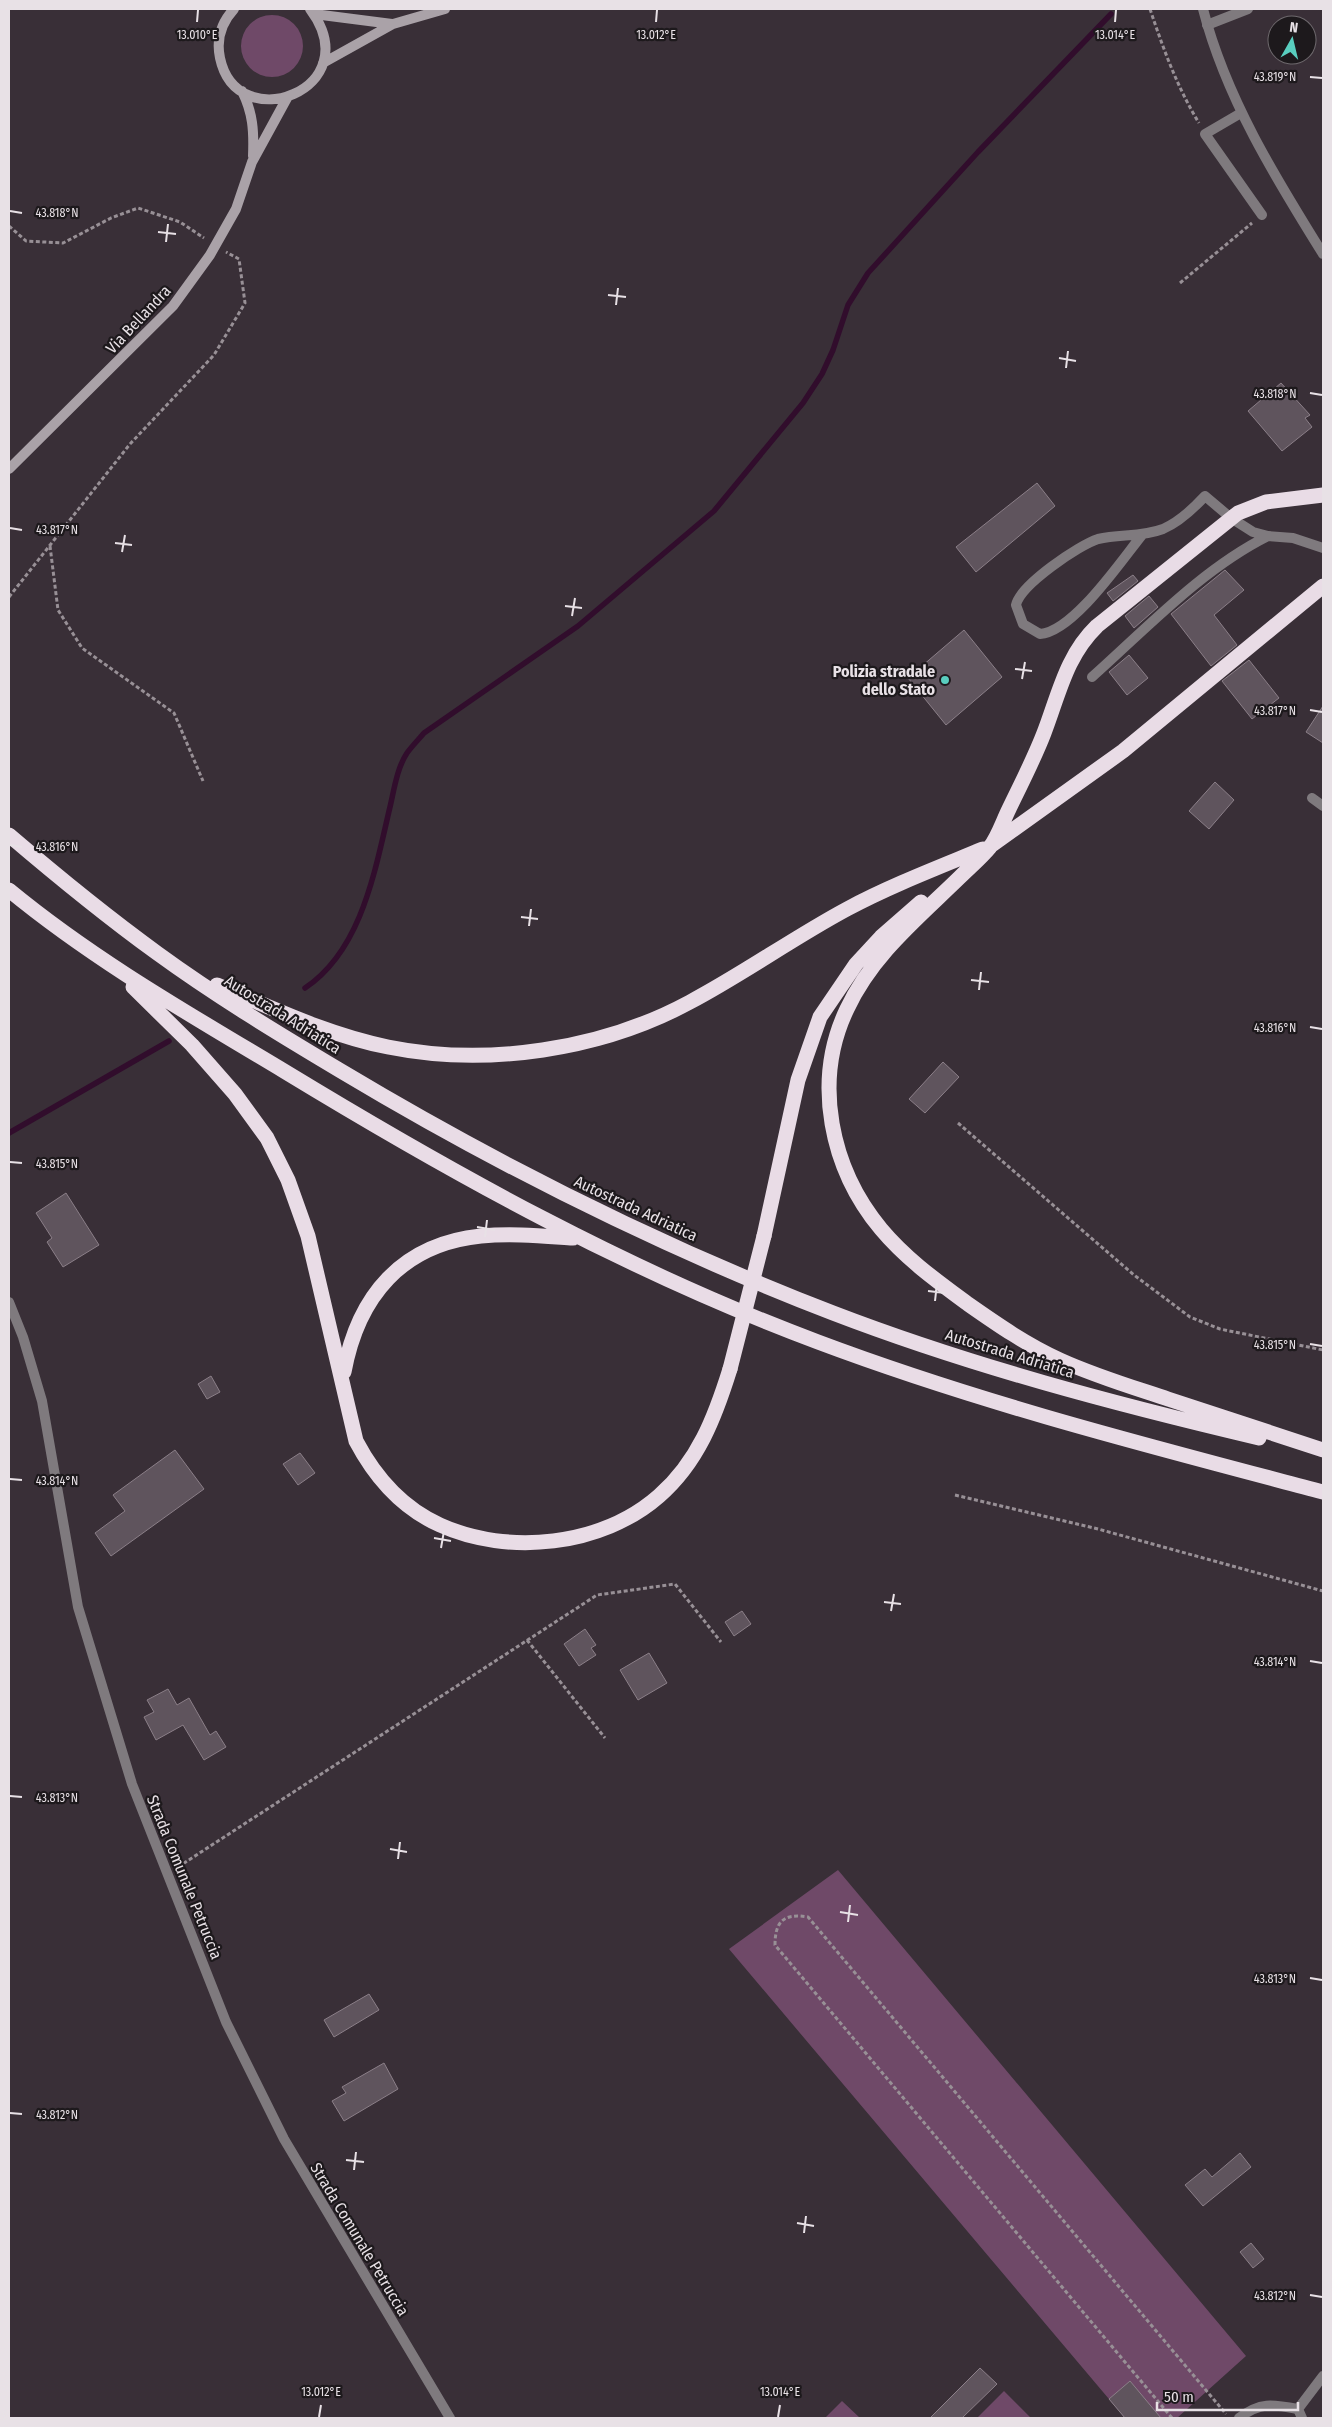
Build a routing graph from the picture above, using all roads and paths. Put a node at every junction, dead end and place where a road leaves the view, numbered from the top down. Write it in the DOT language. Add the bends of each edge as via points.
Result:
graph roads {
  1 [pos="234,9"];
  2 [pos="445,9"];
  3 [pos="1150,9"];
  4 [pos="1203,9"];
  5 [pos="1248,9"];
  6 [pos="312,11"];
  7 [pos="393,24"];
  8 [pos="1207,25"];
  9 [pos="323,63"];
  10 [pos="242,91"];
  11 [pos="287,98"];
  12 [pos="1241,113"];
  13 [pos="1206,134"];
  14 [pos="252,162"];
  15 [pos="1262,215"];
  16 [pos="1323,254"];
  17 [pos="1180,283"];
  18 [pos="9,469"];
  19 [pos="1323,495"];
  20 [pos="1231,518"];
  21 [pos="1142,535"];
  22 [pos="1268,536"];
  23 [pos="50,546"];
  24 [pos="1323,548"];
  25 [pos="1323,586"];
  26 [pos="1092,677"];
  27 [pos="203,781"];
  28 [pos="1312,798"];
  29 [pos="1323,806"];
  30 [pos="9,835"];
  31 [pos="991,846"];
  32 [pos="9,890"];
  33 [pos="111,966"];
  34 [pos="179,969"];
  35 [pos="958,1123"];
  36 [pos="579,1238"];
  37 [pos="9,1302"];
  38 [pos="1323,1350"];
  39 [pos="343,1378"];
  40 [pos="1323,1451"];
  41 [pos="1323,1492"];
  42 [pos="955,1496"];
  43 [pos="1323,1590"];
  44 [pos="528,1640"];
  45 [pos="721,1642"];
  46 [pos="605,1738"];
  47 [pos="168,1874"];
  48 [pos="1323,2376"];
  49 [pos="1300,2414"];
  50 [pos="450,2418"];
  51 [pos="1172,2418"];
  52 [pos="1229,2418"];
  53 [pos="1239,2418"];
  1 -- 10 [label="main road, Via Bellandra" via="220,32 218,49 221,65"];
  2 -- 7 [label="main road"];
  3 -- 13 [label="path" via="1181,90"];
  4 -- 8 [label="street"];
  5 -- 8 [label="street"];
  6 -- 7 [label="main road"];
  6 -- 9 [label="main road, Via Bellandra" via="326,40"];
  7 -- 9 [label="main road"];
  8 -- 12 [label="street"];
  9 -- 11 [label="main road, Via Bellandra" via="312,82"];
  10 -- 11 [label="main road, Via Bellandra" via="256,98"];
  10 -- 14 [label="main road, Via Bellandra" via="253,121"];
  11 -- 14 [label="main road, Via Bellandra"];
  12 -- 13 [label="street"];
  12 -- 16 [label="street" via="1281,187"];
  13 -- 15 [label="street"];
  14 -- 18 [label="main road, Via Bellandra" via="236,209 210,255 173,306"];
  15 -- 17 [label="path"];
  19 -- 20 [label="highway" via="1266,502"];
  20 -- 21 [label="street" via="1205,496 1172,524"];
  20 -- 22 [label="street" via="1253,532"];
  20 -- 31 [label="highway" via="1097,626 1083,641 1065,672 1036,752"];
  21 -- 21 [label="street" via="1099,539 1065,557 1020,593 1016,605 1023,624 1040,634 1059,628 1078,612"];
  22 -- 24 [label="street" via="1293,538"];
  22 -- 26 [label="street" via="1240,550 1183,594"];
  23 -- 27 [label="path" via="58,610 82,648 174,713"];
  25 -- 31 [label="highway" via="1124,752"];
  28 -- 29 [label="street"];
  30 -- 34 [label="highway, Autostrada Adriatica" via="80,895"];
  31 -- 34 [label="highway" via="847,909 674,1010 608,1035 555,1048 457,1055 387,1047 316,1025"];
  31 -- 39 [label="highway, bridge" via="881,937 856,964 814,1031 798,1080 764,1236 716,1413 702,1444 658,1498 630,1517 570,1538 539,1542 490,1540 454,1531 399,1498 377,1476 356,1441 348,1417"];
  31 -- 40 [label="highway" via="880,956 842,1019 830,1068 829,1096 834,1135 851,1184 875,1222 910,1259 943,1286 1025,1342 1059,1360 1113,1380"];
  32 -- 33 [label="highway"];
  33 -- 36 [label="highway" via="386,1132"];
  33 -- 39 [label="highway" via="208,1062 266,1138 288,1180 304,1221"];
  34 -- 40 [label="highway, Autostrada Adriatica" via="320,1058 474,1148 600,1212 751,1280 862,1323 1019,1374 1168,1416"];
  35 -- 38 [label="path" via="1134,1275 1190,1317 1220,1329"];
  36 -- 39 [label="highway" via="512,1234 482,1236 443,1244 413,1258 390,1276 368,1303 352,1338"];
  36 -- 41 [label="highway" via="684,1288 913,1376 1050,1420"];
  37 -- 47 [label="street, Strada Comunale Petruccia" via="42,1401 78,1607 132,1784"];
  42 -- 43 [label="path" via="1098,1529"];
  44 -- 45 [label="path" via="597,1595 675,1584"];
  44 -- 46 [label="path"];
  44 -- 47 [label="path"];
  47 -- 50 [label="street, Strada Comunale Petruccia" via="226,2022 284,2139"];
  48 -- 49 [label="street"];
  49 -- 53 [label="street" via="1276,2404 1254,2407"];
  51 -- 52 [label="path" via="775,1945 775,1932 782,1920 795,1914 808,1917"];
}
